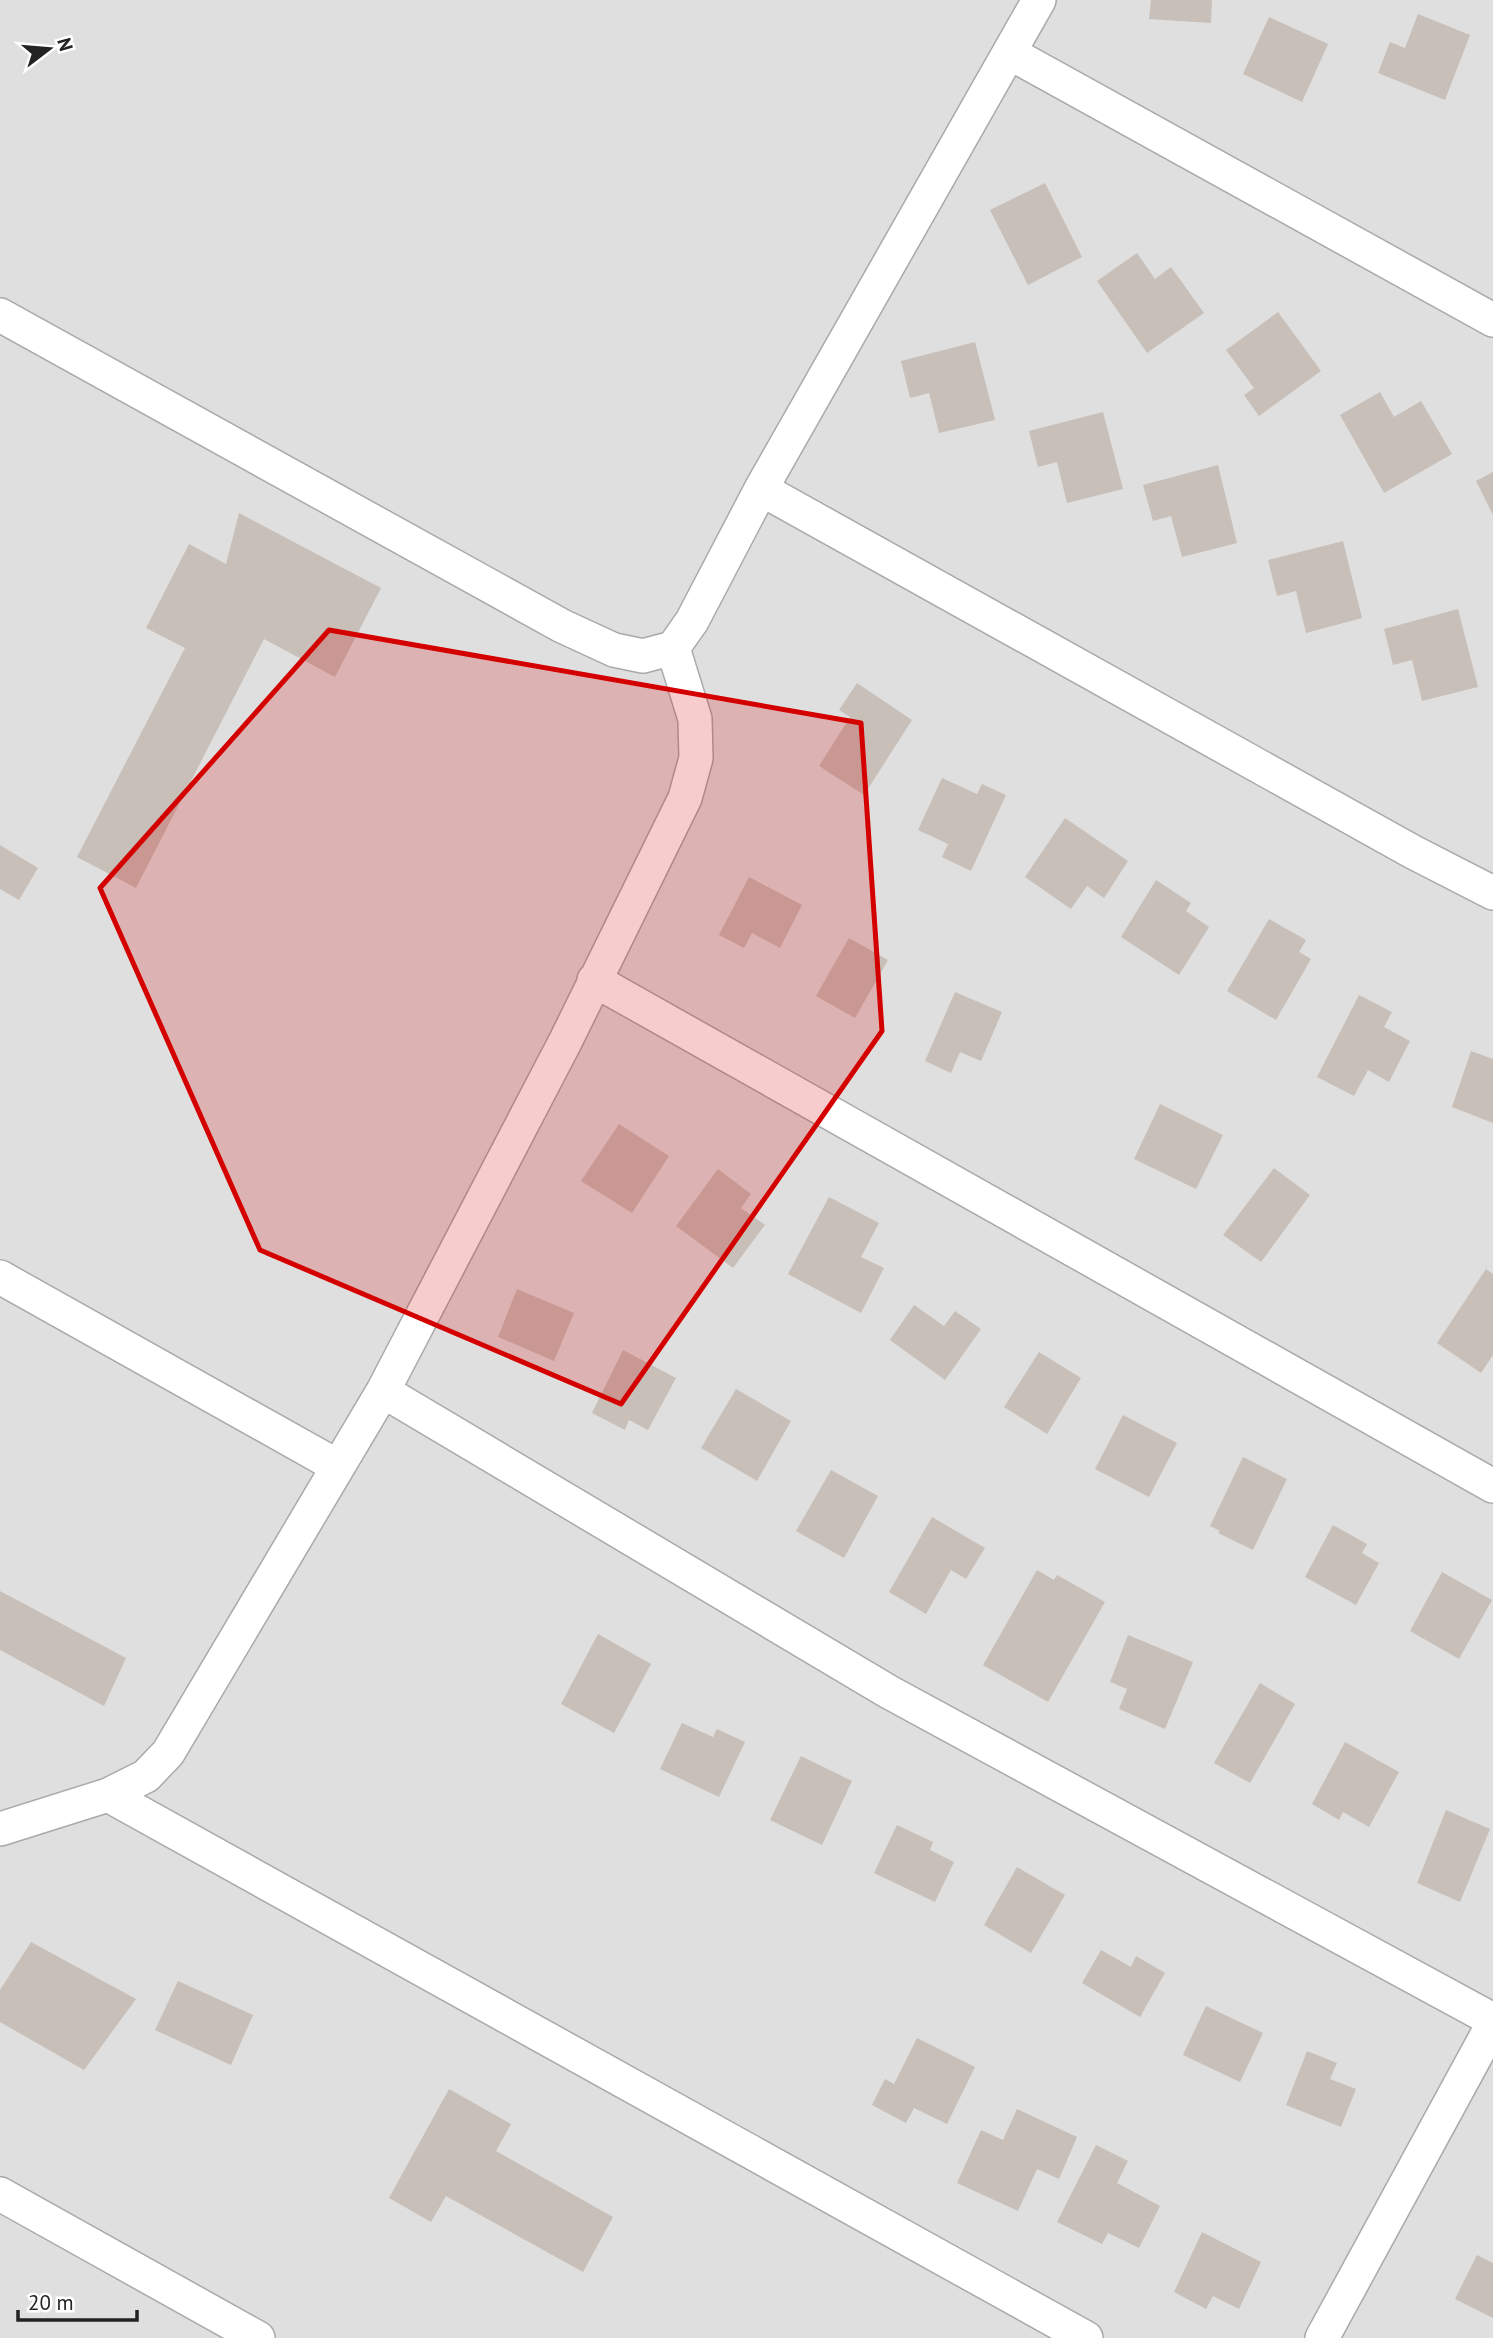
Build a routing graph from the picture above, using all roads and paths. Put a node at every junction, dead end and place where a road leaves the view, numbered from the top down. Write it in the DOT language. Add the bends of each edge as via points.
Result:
graph roads {
  1 [pos="1039,0"];
  2 [pos="1010,53"];
  3 [pos="0,315"];
  4 [pos="1493,320"];
  5 [pos="761,489"];
  6 [pos="673,648"];
  7 [pos="1493,893"];
  8 [pos="594,980"];
  9 [pos="0,1277"];
  10 [pos="383,1391"];
  11 [pos="337,1466"];
  12 [pos="1493,1486"];
  13 [pos="108,1795"];
  14 [pos="0,1829"];
  15 [pos="1493,2022"];
  16 [pos="0,2194"];
  17 [pos="258,2338"];
  18 [pos="1086,2338"];
  19 [pos="1322,2338"];
  1 -- 2 [label="street"];
  2 -- 4 [label="street"];
  2 -- 5 [label="street"];
  3 -- 6 [label="street" via="562,626 614,650 643,656"];
  5 -- 6 [label="street" via="692,621"];
  5 -- 7 [label="street"];
  6 -- 8 [label="street" via="695,719 696,758 685,798"];
  8 -- 10 [label="street"];
  8 -- 12 [label="street"];
  9 -- 11 [label="street"];
  10 -- 11 [label="street"];
  10 -- 15 [label="street" via="889,1692"];
  11 -- 13 [label="street" via="168,1753 146,1776"];
  13 -- 14 [label="street"];
  13 -- 18 [label="street"];
  15 -- 19 [label="street"];
  16 -- 17 [label="street"];
}
